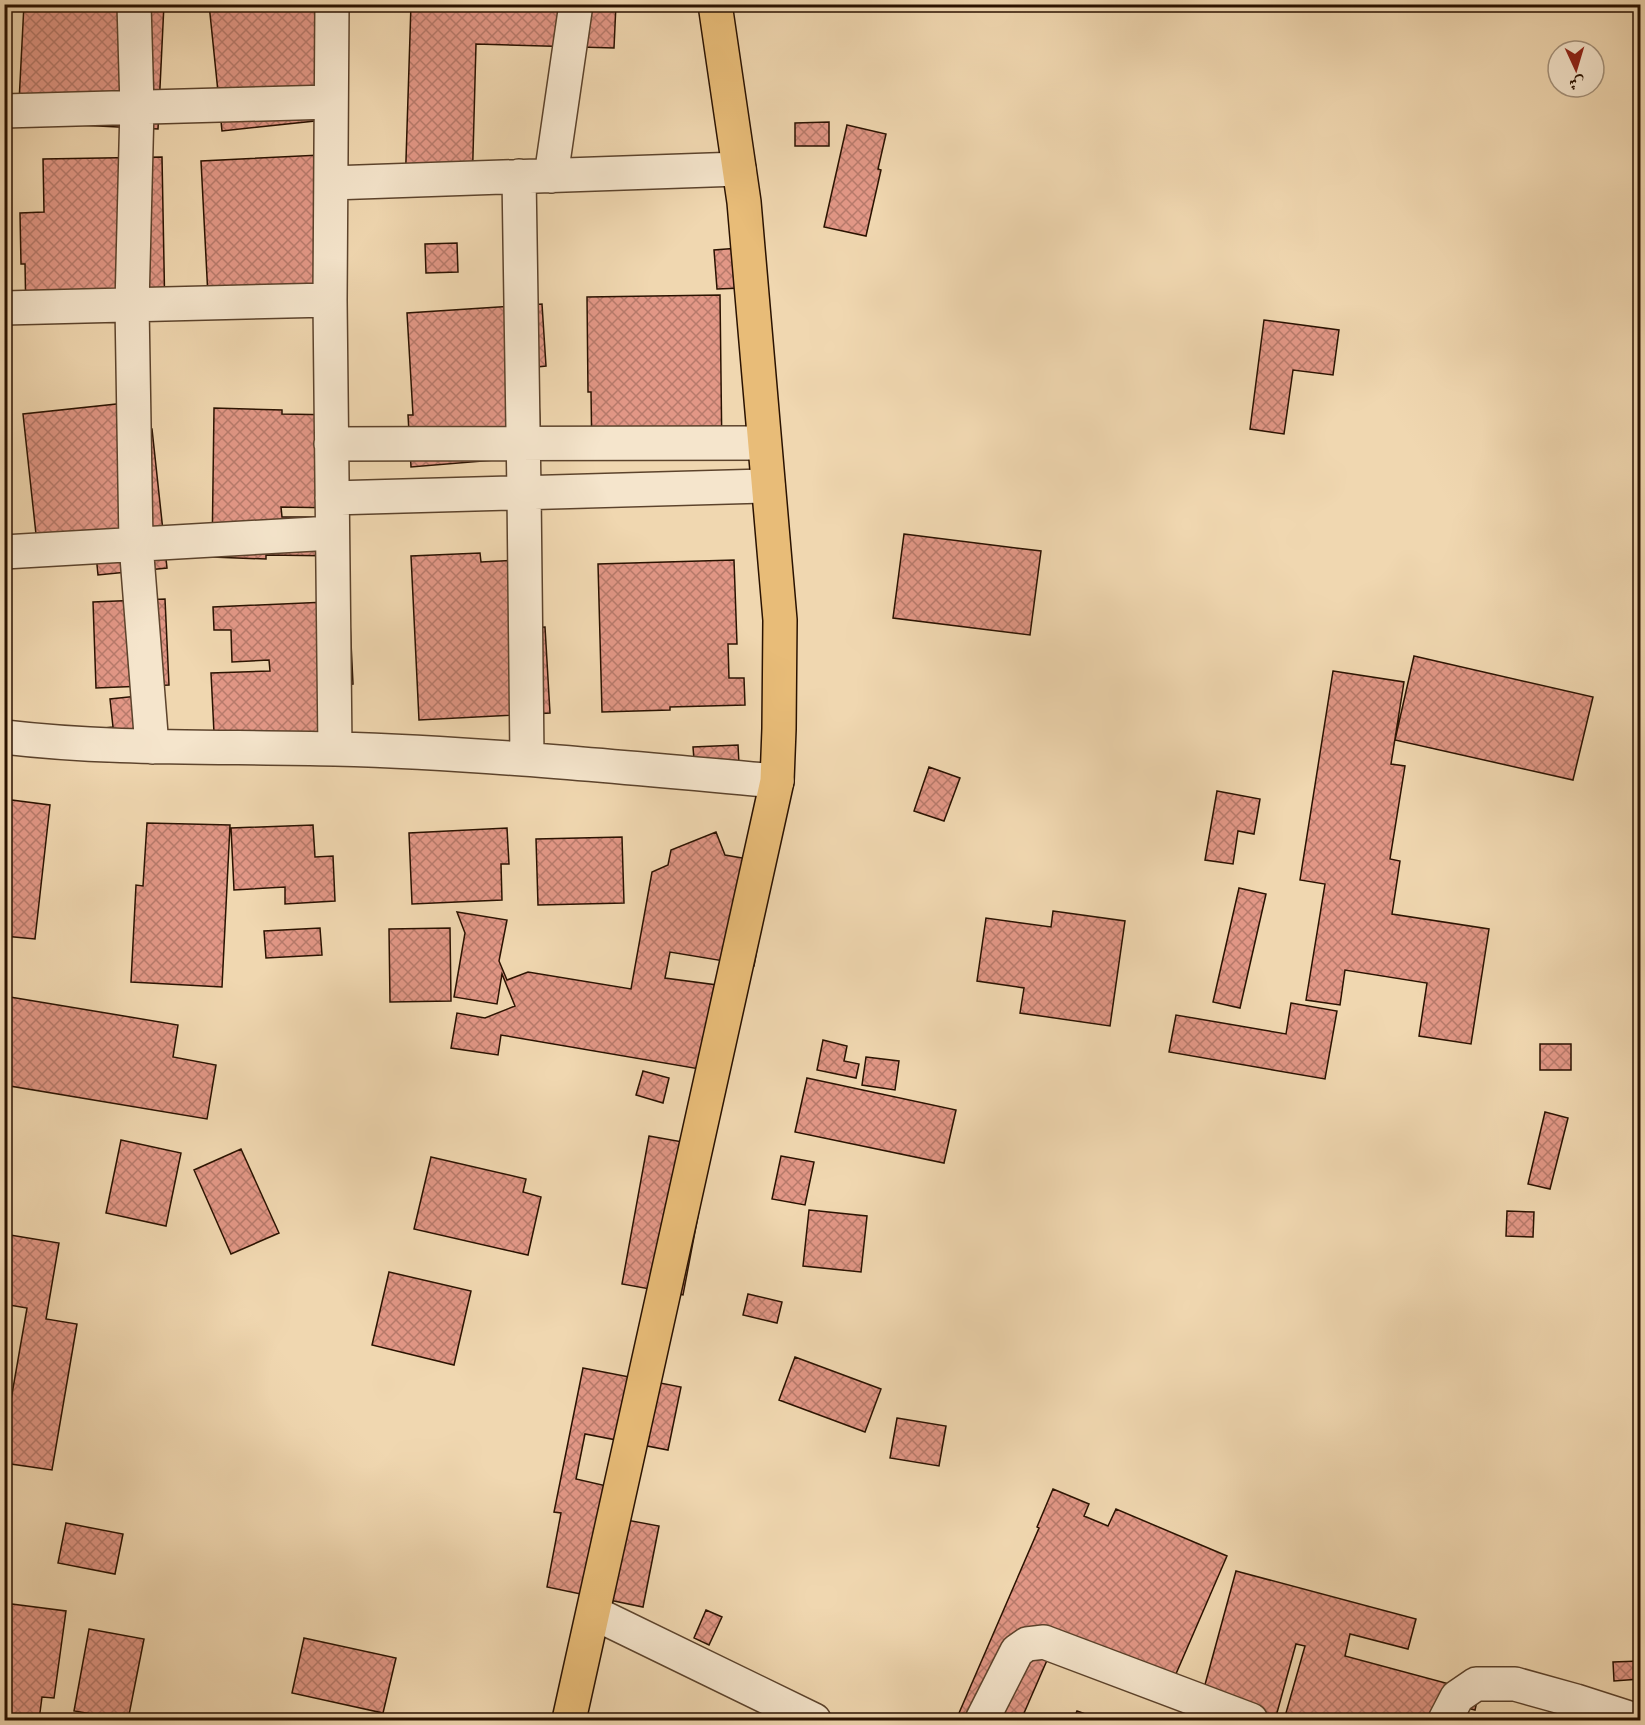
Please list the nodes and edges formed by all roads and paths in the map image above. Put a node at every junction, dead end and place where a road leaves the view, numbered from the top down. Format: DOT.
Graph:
graph roads {
  1 [pos="134,4"];
  2 [pos="332,4"];
  3 [pos="576,4"];
  4 [pos="715,4"];
  5 [pos="332,102"];
  6 [pos="137,107"];
  7 [pos="4,111"];
  8 [pos="739,169"];
  9 [pos="519,176"];
  10 [pos="551,176"];
  11 [pos="331,183"];
  12 [pos="330,300"];
  13 [pos="132,305"];
  14 [pos="4,308"];
  15 [pos="764,443"];
  16 [pos="331,444"];
  17 [pos="522,444"];
  18 [pos="768,486"];
  19 [pos="524,492"];
  20 [pos="332,498"];
  21 [pos="332,532"];
  22 [pos="136,544"];
  23 [pos="4,552"];
  24 [pos="6,735"];
  25 [pos="152,747"];
  26 [pos="335,749"];
  27 [pos="527,758"];
  28 [pos="777,781"];
  29 [pos="594,1613"];
  30 [pos="569,1720"];
  31 [pos="814,1720"];
  32 [pos="982,1720"];
  33 [pos="1251,1720"];
  34 [pos="1445,1720"];
  35 [pos="1635,1720"];
  1 -- 6 [label="street"];
  2 -- 5 [label="street"];
  3 -- 10 [label="street"];
  4 -- 8 [label="main road"];
  5 -- 6 [label="street"];
  5 -- 11 [label="street"];
  6 -- 7 [label="street"];
  6 -- 13 [label="street"];
  8 -- 10 [label="street"];
  8 -- 15 [label="main road"];
  9 -- 10 [label="street"];
  9 -- 11 [label="street"];
  9 -- 17 [label="street"];
  11 -- 12 [label="street"];
  12 -- 13 [label="street"];
  12 -- 16 [label="street"];
  13 -- 14 [label="street"];
  13 -- 22 [label="street"];
  15 -- 17 [label="street"];
  15 -- 18 [label="main road"];
  16 -- 17 [label="street"];
  16 -- 20 [label="street"];
  17 -- 19 [label="street"];
  18 -- 19 [label="street"];
  18 -- 28 [label="main road"];
  19 -- 20 [label="street"];
  19 -- 27 [label="street"];
  20 -- 21 [label="street"];
  21 -- 22 [label="street"];
  21 -- 26 [label="street"];
  22 -- 23 [label="street"];
  22 -- 25 [label="street"];
  24 -- 25 [label="street"];
  25 -- 26 [label="street"];
  26 -- 27 [label="street"];
  27 -- 28 [label="street"];
  28 -- 29 [label="main road"];
  29 -- 30 [label="main road"];
  29 -- 31 [label="street"];
  32 -- 33 [label="street"];
  34 -- 35 [label="street"];
}
